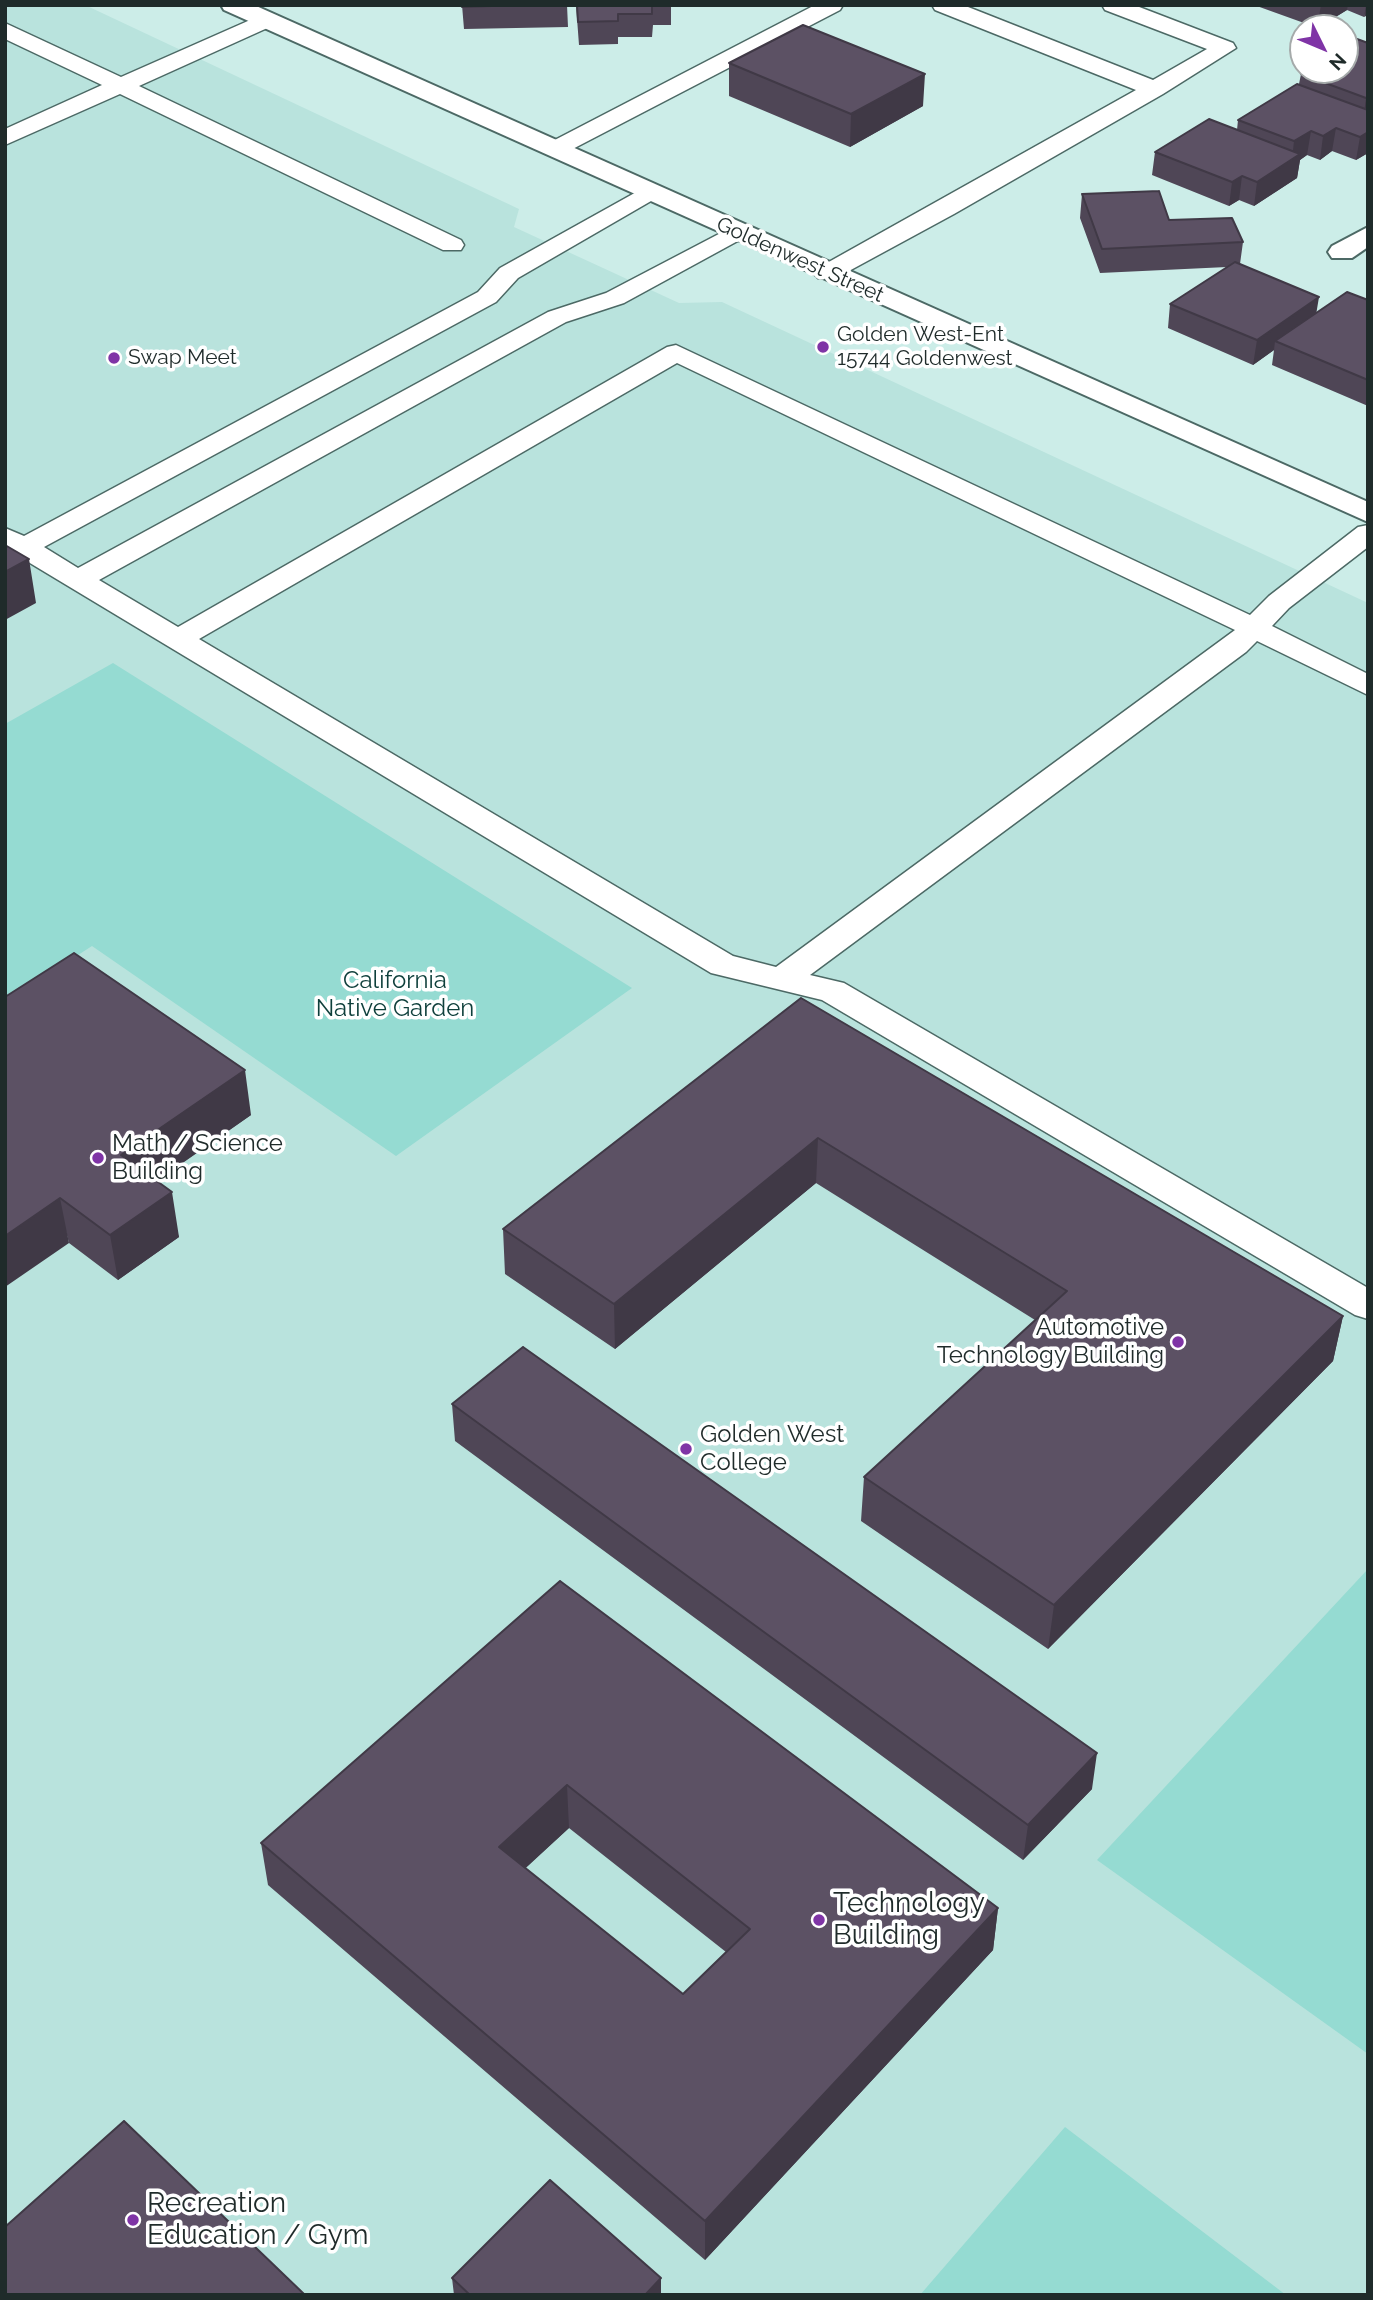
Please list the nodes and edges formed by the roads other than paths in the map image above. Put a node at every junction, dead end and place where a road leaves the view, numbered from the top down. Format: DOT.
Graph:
graph roads {
  1 [pos="233,5"];
  2 [pos="832,5"];
  3 [pos="943,5"];
  4 [pos="1113,5"];
  5 [pos="266,20"];
  6 [pos="5,30"];
  7 [pos="122,85"];
  8 [pos="1155,89"];
  9 [pos="5,138"];
  10 [pos="555,149"];
  11 [pos="649,192"];
  12 [pos="736,232"];
  13 [pos="1368,235"];
  14 [pos="452,245"];
  15 [pos="1368,262"];
  16 [pos="827,272"];
  17 [pos="1368,513"];
  18 [pos="1368,534"];
  19 [pos="15,542"];
  20 [pos="77,580"];
  21 [pos="1252,627"];
  22 [pos="178,639"];
  23 [pos="1368,685"];
  24 [pos="783,978"];
  25 [pos="1368,1305"];
  1 -- 5 [label="main road, Goldenwest Street"];
  2 -- 10 [label="lane"];
  3 -- 8 [label="lane"];
  4 -- 8 [label="lane"];
  5 -- 7 [label="lane"];
  5 -- 10 [label="main road, Goldenwest Street"];
  6 -- 7 [label="lane"];
  7 -- 9 [label="lane"];
  7 -- 14 [label="lane"];
  8 -- 16 [label="lane"];
  10 -- 11 [label="main road, Goldenwest Street"];
  11 -- 12 [label="main road, Goldenwest Street"];
  11 -- 19 [label="lane"];
  12 -- 16 [label="main road, Goldenwest Street"];
  12 -- 20 [label="lane"];
  13 -- 15 [label="main road"];
  16 -- 17 [label="main road, Goldenwest Street"];
  18 -- 21 [label="lane"];
  19 -- 20 [label="lane"];
  20 -- 22 [label="lane"];
  21 -- 22 [label="lane"];
  21 -- 23 [label="lane"];
  21 -- 24 [label="lane"];
  22 -- 24 [label="lane"];
  24 -- 25 [label="lane"];
}
